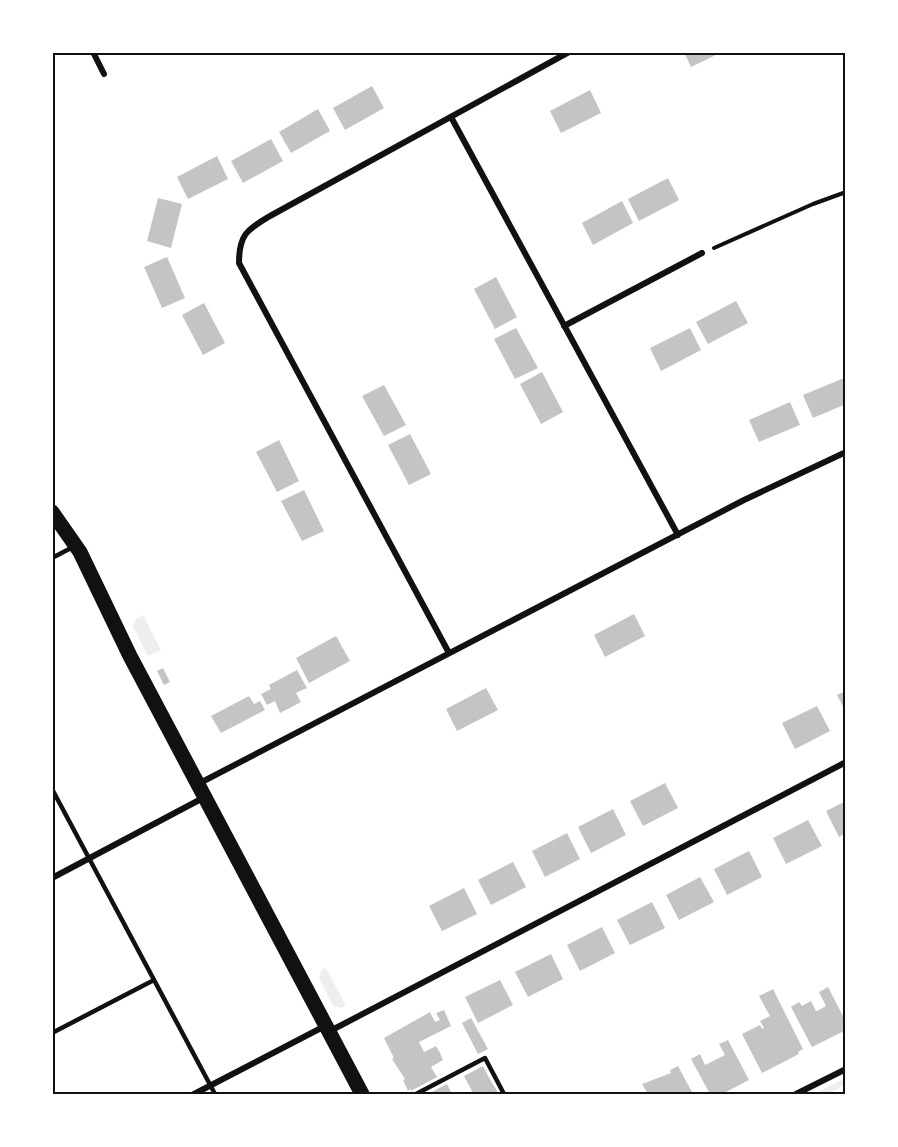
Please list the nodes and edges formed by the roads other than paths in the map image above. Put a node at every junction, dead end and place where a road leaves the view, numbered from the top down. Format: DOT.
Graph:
graph roads {
  1 [pos="93,52"];
  2 [pos="569,52"];
  3 [pos="104,74"];
  4 [pos="451,117"];
  5 [pos="702,253"];
  6 [pos="564,326"];
  7 [pos="846,452"];
  8 [pos="52,512"];
  9 [pos="678,535"];
  10 [pos="75,546"];
  11 [pos="52,558"];
  12 [pos="449,653"];
  13 [pos="846,762"];
  14 [pos="52,789"];
  15 [pos="201,790"];
  16 [pos="90,859"];
  17 [pos="52,878"];
  18 [pos="154,980"];
  19 [pos="327,1029"];
  20 [pos="52,1033"];
  21 [pos="846,1068"];
  22 [pos="211,1086"];
  23 [pos="194,1095"];
  24 [pos="215,1095"];
  25 [pos="362,1095"];
  26 [pos="416,1095"];
  27 [pos="504,1095"];
  28 [pos="796,1095"];
  1 -- 3 [label="street"];
  2 -- 4 [label="street"];
  4 -- 6 [label="street"];
  4 -- 12 [label="street"];
  5 -- 6 [label="street"];
  6 -- 9 [label="street"];
  7 -- 9 [label="street"];
  8 -- 10 [label="main road"];
  9 -- 12 [label="street"];
  10 -- 11 [label="lane"];
  10 -- 15 [label="main road"];
  12 -- 15 [label="street"];
  13 -- 19 [label="street"];
  14 -- 16 [label="lane"];
  15 -- 16 [label="street"];
  15 -- 19 [label="main road"];
  16 -- 17 [label="street"];
  16 -- 18 [label="lane"];
  18 -- 20 [label="lane"];
  18 -- 22 [label="lane"];
  19 -- 22 [label="street"];
  19 -- 25 [label="main road"];
  21 -- 28 [label="street"];
  22 -- 23 [label="street"];
  22 -- 24 [label="lane"];
  26 -- 27 [label="lane"];
}
